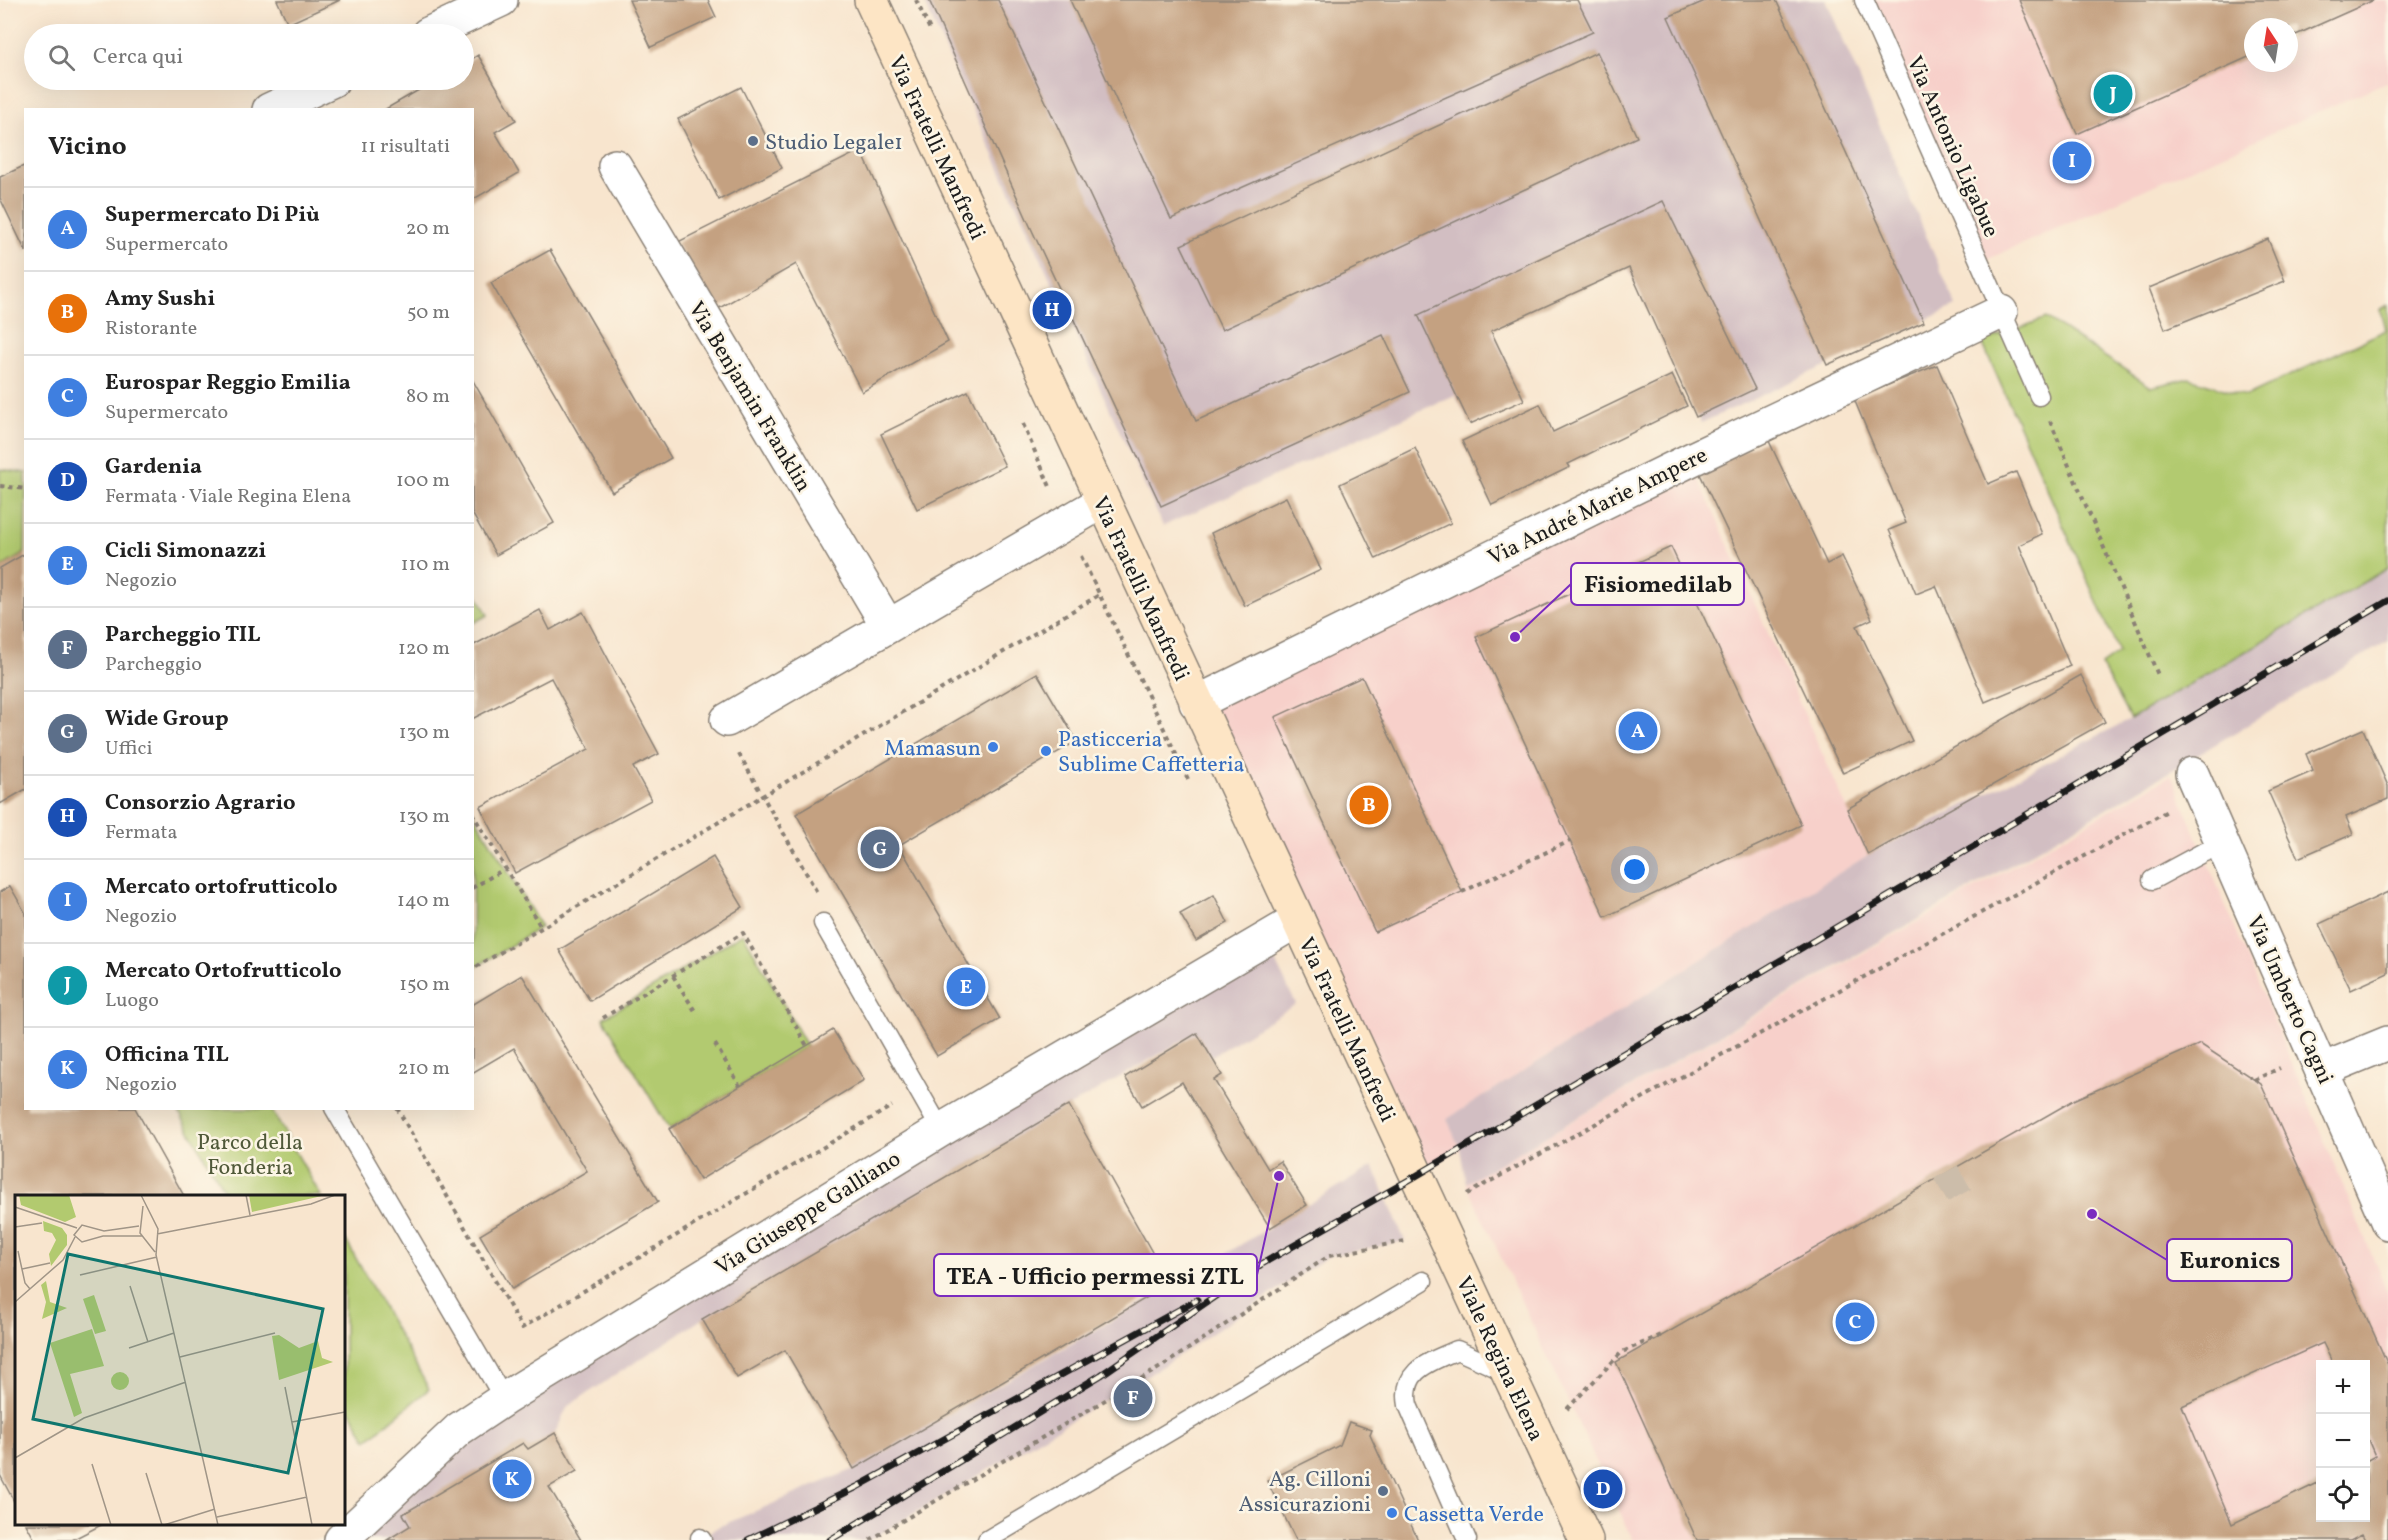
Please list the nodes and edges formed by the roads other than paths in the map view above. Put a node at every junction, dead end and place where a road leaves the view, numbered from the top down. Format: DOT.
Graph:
graph roads {
  1 [pos="501,0"];
  2 [pos="871,0"];
  3 [pos="1864,0"];
  4 [pos="449,24"];
  5 [pos="312,90"];
  6 [pos="273,108"];
  7 [pos="615,166"];
  8 [pos="2001,312"];
  9 [pos="2039,396"];
  10 [pos="1102,502"];
  11 [pos="888,626"];
  12 [pos="1196,703"];
  13 [pos="727,720"];
  14 [pos="2197,784"];
  15 [pos="2223,845"];
  16 [pos="2152,880"];
  17 [pos="1298,920"];
  18 [pos="823,923"];
  19 [pos="2388,1043"];
  20 [pos="2322,1070"];
  21 [pos="335,1110"];
  22 [pos="941,1130"];
  23 [pos="1416,1176"];
  24 [pos="2388,1223"];
  25 [pos="1423,1281"];
  26 [pos="1509,1374"];
  27 [pos="504,1399"];
  28 [pos="341,1540"];
  29 [pos="987,1540"];
  30 [pos="1467,1540"];
  31 [pos="1586,1540"];
  1 -- 4 [label="street"];
  2 -- 10 [label="main road, Via Fratelli Manfredi"];
  3 -- 8 [label="lane, Via Antonio Ligabue"];
  5 -- 6 [label="street"];
  7 -- 11 [label="street, Via Benjamin Franklin"];
  8 -- 9 [label="lane, Via Antonio Ligabue"];
  8 -- 12 [label="street, Via André Marie Ampere"];
  10 -- 11 [label="street"];
  10 -- 12 [label="main road, Via Fratelli Manfredi"];
  11 -- 13 [label="street"];
  12 -- 17 [label="main road, Via Fratelli Manfredi"];
  14 -- 15 [label="street, Via Umberto Cagni"];
  15 -- 16 [label="lane"];
  15 -- 20 [label="street, Via Umberto Cagni"];
  17 -- 22 [label="street, Via Giuseppe Galliano"];
  17 -- 23 [label="main road, Via Fratelli Manfredi"];
  18 -- 22 [label="lane"];
  19 -- 20 [label="street"];
  20 -- 24 [label="street, Via Umberto Cagni"];
  21 -- 27 [label="lane"];
  22 -- 27 [label="street, Via Giuseppe Galliano"];
  23 -- 26 [label="main road, Viale Regina Elena"];
  25 -- 29 [label="lane"];
  26 -- 30 [label="lane"];
  26 -- 31 [label="main road, Viale Regina Elena"];
  27 -- 28 [label="street, Via Giuseppe Galliano"];
}
